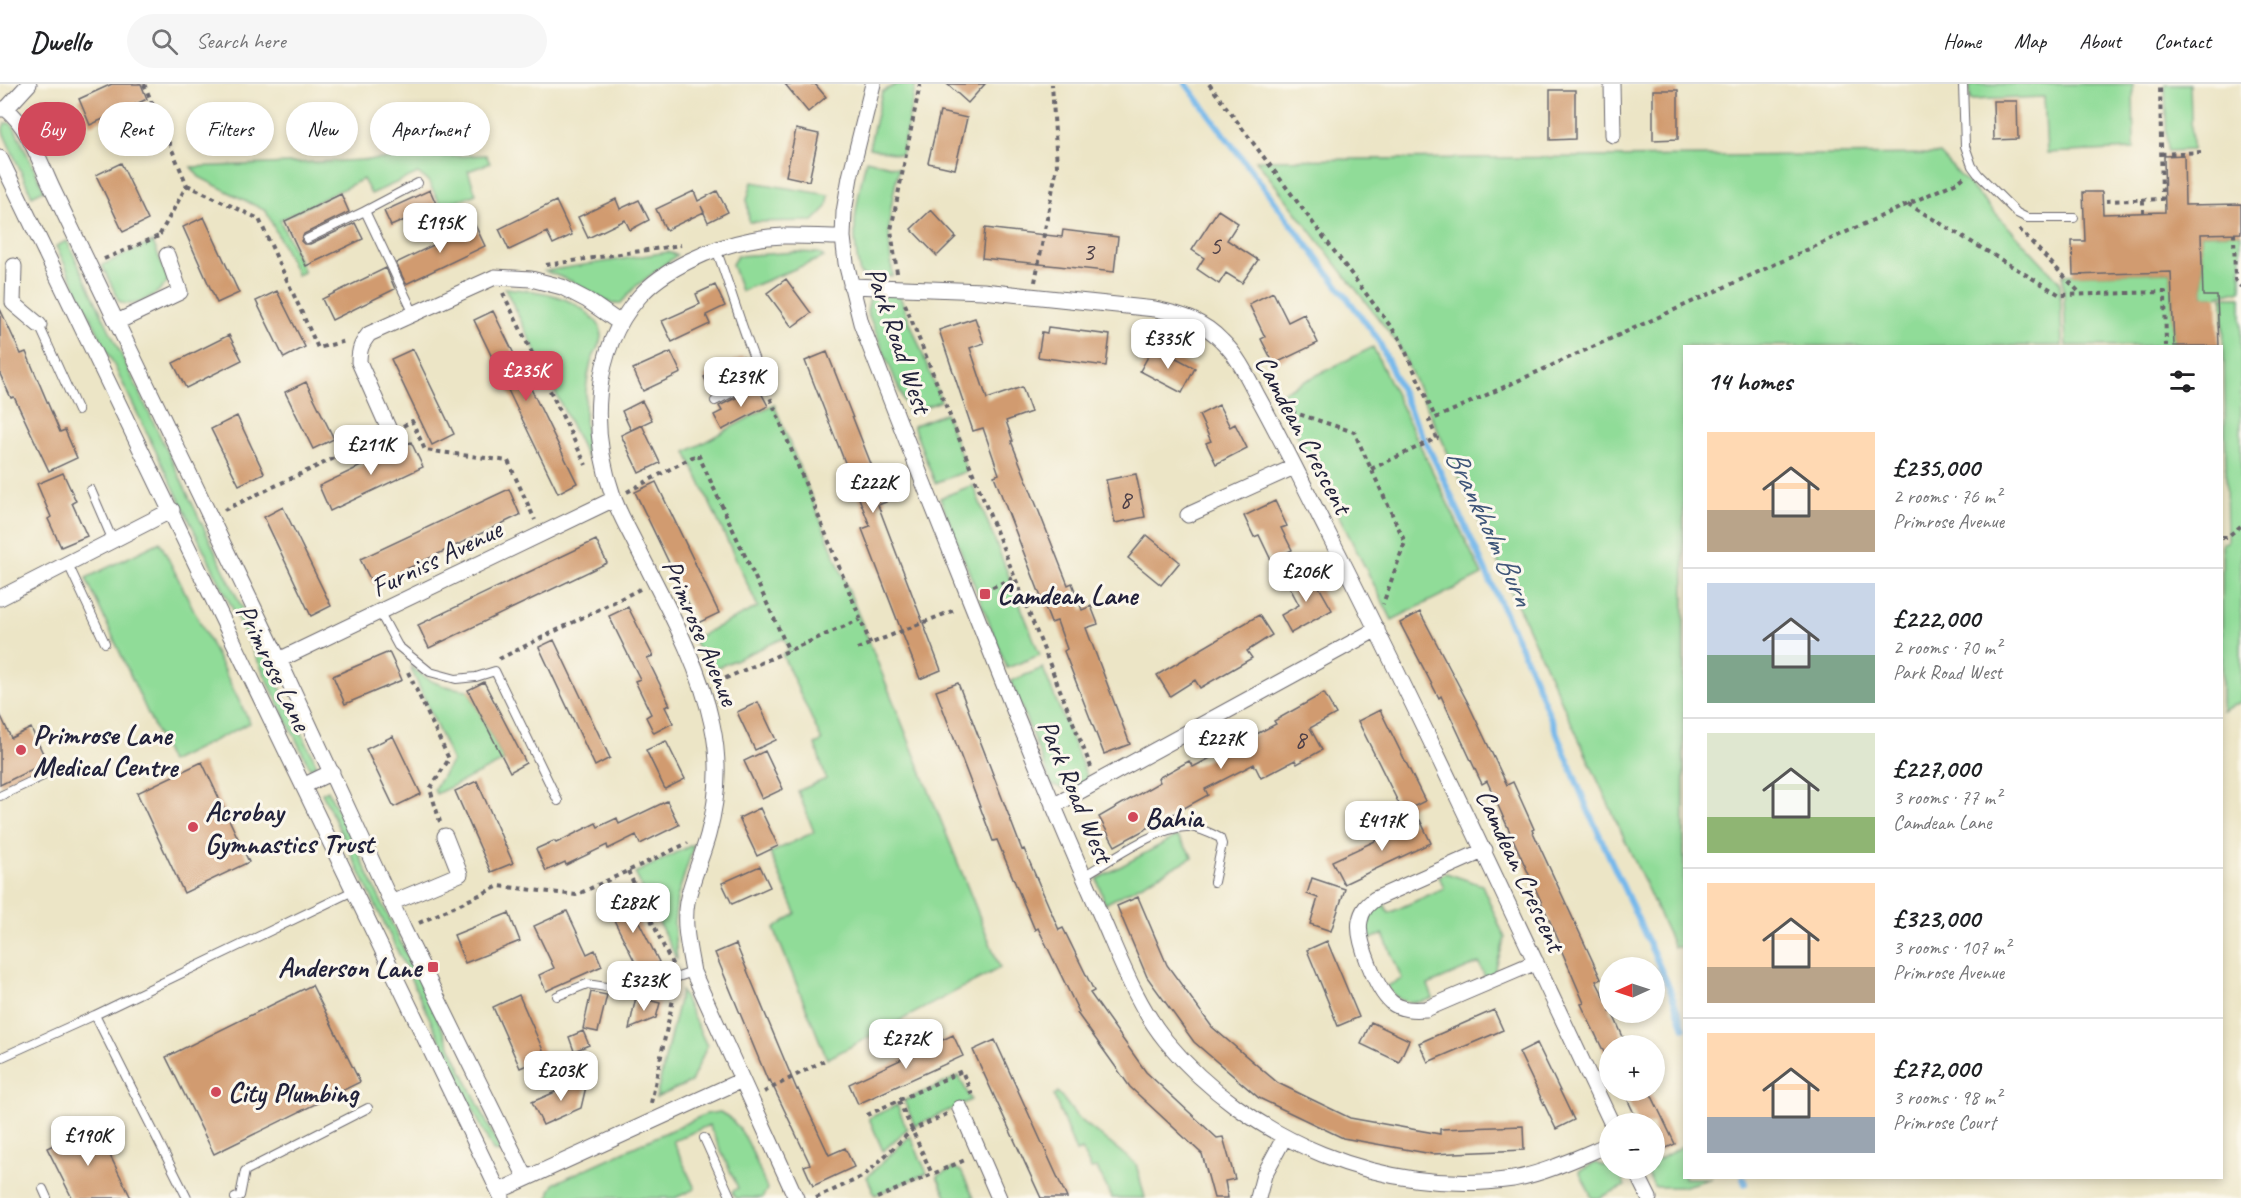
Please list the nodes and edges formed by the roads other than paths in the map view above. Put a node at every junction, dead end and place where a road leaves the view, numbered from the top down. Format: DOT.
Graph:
graph roads {
  1 [pos="28,84"];
  2 [pos="873,84"];
  3 [pos="1612,84"];
  4 [pos="1963,84"];
  5 [pos="3,109"];
  6 [pos="1613,135"];
  7 [pos="0,160"];
  8 [pos="418,183"];
  9 [pos="365,211"];
  10 [pos="2074,218"];
  11 [pos="843,237"];
  12 [pos="307,239"];
  13 [pos="716,249"];
  14 [pos="167,255"];
  15 [pos="14,266"];
  16 [pos="851,286"];
  17 [pos="7,306"];
  18 [pos="414,314"];
  19 [pos="117,322"];
  20 [pos="620,323"];
  21 [pos="39,325"];
  22 [pos="715,401"];
  23 [pos="78,411"];
  24 [pos="390,432"];
  25 [pos="1294,467"];
  26 [pos="91,490"];
  27 [pos="614,499"];
  28 [pos="172,510"];
  29 [pos="1188,514"];
  30 [pos="113,541"];
  31 [pos="68,564"];
  32 [pos="0,598"];
  33 [pos="381,613"];
  34 [pos="1374,624"];
  35 [pos="105,643"];
  36 [pos="279,660"];
  37 [pos="332,772"];
  38 [pos="44,777"];
  39 [pos="303,786"];
  40 [pos="0,796"];
  41 [pos="558,801"];
  42 [pos="1053,806"];
  43 [pos="445,836"];
  44 [pos="1485,850"];
  45 [pos="1083,876"];
  46 [pos="1214,882"];
  47 [pos="353,891"];
  48 [pos="392,903"];
  49 [pos="1536,962"];
  50 [pos="693,972"];
  51 [pos="557,996"];
  52 [pos="95,1015"];
  53 [pos="0,1058"];
  54 [pos="742,1080"];
  55 [pos="368,1108"];
  56 [pos="960,1108"];
  57 [pos="1607,1113"];
  58 [pos="704,1138"];
  59 [pos="1284,1138"];
  60 [pos="1599,1149"];
  61 [pos="526,1179"];
  62 [pos="1640,1179"];
  63 [pos="43,1189"];
  64 [pos="501,1195"];
  65 [pos="792,1197"];
  66 [pos="47,1198"];
  67 [pos="187,1198"];
  68 [pos="235,1198"];
  69 [pos="731,1198"];
  70 [pos="999,1198"];
  71 [pos="1258,1198"];
  72 [pos="1649,1198"];
  1 -- 5 [label="street"];
  2 -- 11 [label="street, Park Road West"];
  3 -- 6 [label="street"];
  4 -- 10 [label="lane"];
  5 -- 19 [label="street, Primrose Lane"];
  7 -- 28 [label="street, Primrose Lane"];
  8 -- 9 [label="lane"];
  9 -- 12 [label="lane"];
  9 -- 18 [label="lane"];
  11 -- 13 [label="street, Primrose Avenue"];
  11 -- 16 [label="street, Park Road West"];
  13 -- 20 [label="street, Primrose Avenue"];
  13 -- 22 [label="lane"];
  14 -- 19 [label="street"];
  15 -- 17 [label="street"];
  16 -- 25 [label="street, Camdean Crescent"];
  16 -- 42 [label="street, Park Road West"];
  17 -- 21 [label="street"];
  18 -- 20 [label="street"];
  18 -- 24 [label="street"];
  19 -- 36 [label="street, Primrose Lane"];
  20 -- 27 [label="street, Primrose Avenue"];
  21 -- 23 [label="lane"];
  25 -- 29 [label="street"];
  25 -- 34 [label="street, Camdean Crescent"];
  26 -- 30 [label="lane"];
  27 -- 33 [label="street, Furniss Avenue"];
  27 -- 50 [label="street, Primrose Avenue"];
  28 -- 30 [label="street"];
  28 -- 39 [label="street, Primrose Lane"];
  30 -- 31 [label="street"];
  31 -- 32 [label="street"];
  31 -- 35 [label="lane"];
  33 -- 36 [label="street, Furniss Avenue"];
  33 -- 41 [label="lane"];
  34 -- 42 [label="street"];
  34 -- 44 [label="street, Camdean Crescent"];
  36 -- 37 [label="street, Primrose Lane"];
  37 -- 39 [label="street"];
  37 -- 48 [label="street, Primrose Lane"];
  38 -- 40 [label="lane"];
  39 -- 47 [label="street, Primrose Lane"];
  42 -- 45 [label="street, Park Road West"];
  43 -- 48 [label="street"];
  44 -- 49 [label="street, Camdean Crescent"];
  44 -- 49 [label="street"];
  45 -- 46 [label="lane"];
  45 -- 59 [label="street, Park Road West"];
  47 -- 52 [label="lane"];
  47 -- 64 [label="street, Primrose Lane"];
  48 -- 61 [label="street, Primrose Lane"];
  49 -- 57 [label="street, Camdean Crescent"];
  50 -- 51 [label="lane"];
  50 -- 54 [label="street, Primrose Avenue"];
  52 -- 53 [label="lane"];
  52 -- 67 [label="lane"];
  54 -- 61 [label="street"];
  54 -- 65 [label="street, Primrose Avenue"];
  55 -- 68 [label="lane"];
  56 -- 70 [label="street"];
  58 -- 69 [label="lane"];
  59 -- 60 [label="street, Park Road West"];
  59 -- 71 [label="street"];
  61 -- 64 [label="street"];
  62 -- 72 [label="street"];
  63 -- 66 [label="lane"];
}
